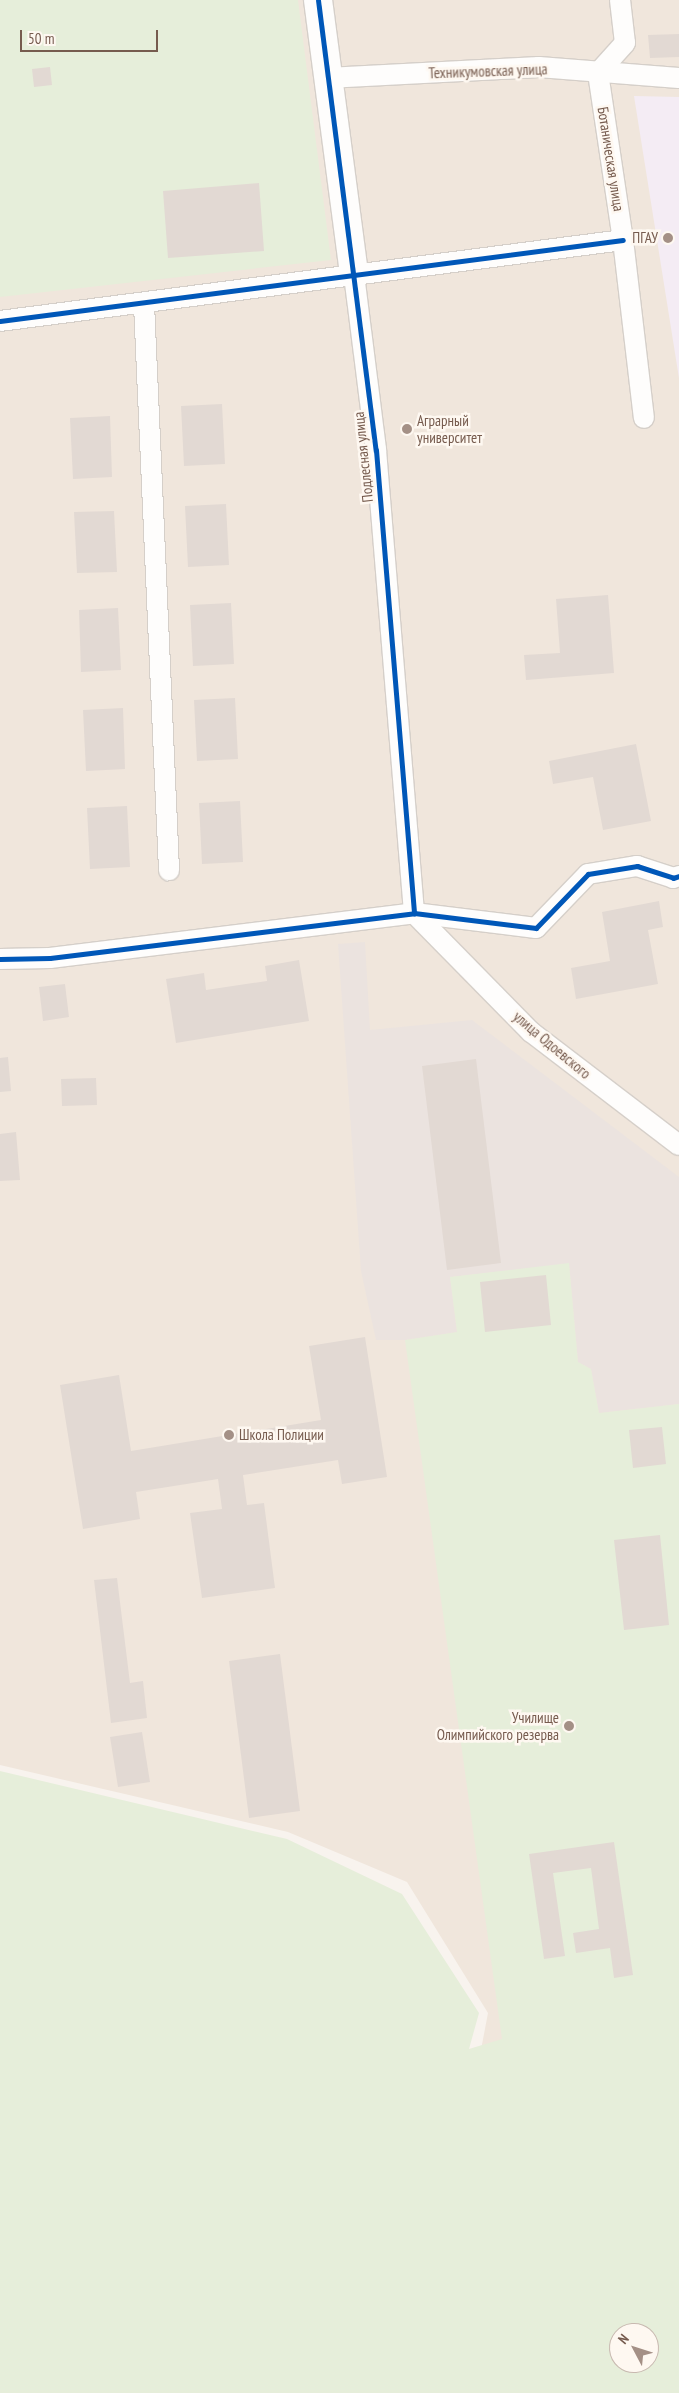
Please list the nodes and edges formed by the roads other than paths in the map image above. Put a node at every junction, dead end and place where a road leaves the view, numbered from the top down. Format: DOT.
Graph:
graph roads {
  1 [pos="318,0"];
  2 [pos="620,0"];
  3 [pos="598,73"];
  4 [pos="327,78"];
  5 [pos="679,78"];
  6 [pos="623,240"];
  7 [pos="354,275"];
  8 [pos="144,304"];
  9 [pos="0,321"];
  10 [pos="644,418"];
  11 [pos="170,870"];
  12 [pos="679,876"];
  13 [pos="414,913"];
  14 [pos="0,959"];
  15 [pos="679,1145"];
  1 -- 4 [label="street, Подлесная улица"];
  2 -- 3 [label="street"];
  3 -- 4 [label="street, Техникумовская улица"];
  3 -- 5 [label="street, Техникумовская улица"];
  3 -- 6 [label="street, Ботаническая улица"];
  4 -- 7 [label="street, Подлесная улица"];
  6 -- 7 [label="street"];
  6 -- 10 [label="street, Ботаническая улица"];
  7 -- 8 [label="street"];
  7 -- 13 [label="street, Подлесная улица"];
  8 -- 9 [label="street"];
  8 -- 11 [label="street"];
  12 -- 13 [label="street"];
  13 -- 14 [label="street"];
  13 -- 15 [label="street, улица Одоевского"];
}
